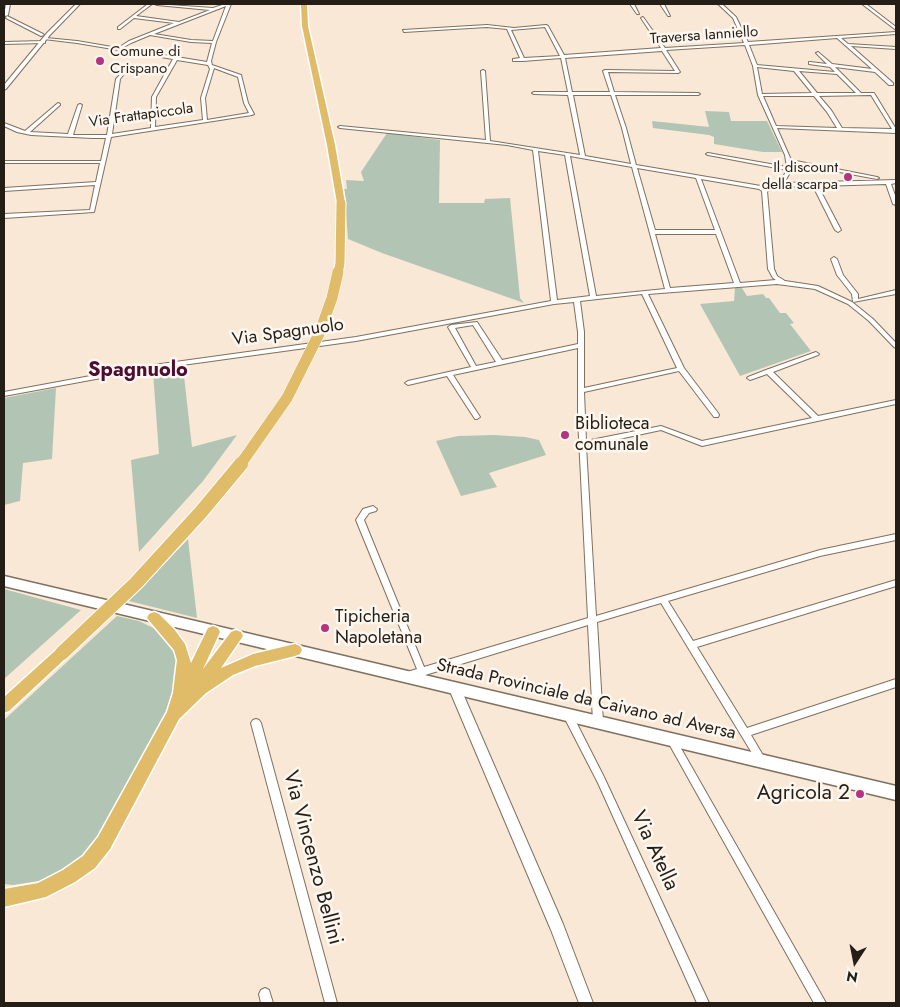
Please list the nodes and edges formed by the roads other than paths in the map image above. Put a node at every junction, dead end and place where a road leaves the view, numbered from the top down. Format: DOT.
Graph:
graph roads {
  1 [pos="8,4"];
  2 [pos="78,4"];
  3 [pos="150,4"];
  4 [pos="157,4"];
  5 [pos="191,4"];
  6 [pos="229,4"];
  7 [pos="304,4"];
  8 [pos="632,4"];
  9 [pos="662,4"];
  10 [pos="720,4"];
  11 [pos="864,4"];
  12 [pos="187,7"];
  13 [pos="214,10"];
  14 [pos="638,13"];
  15 [pos="669,15"];
  16 [pos="5,16"];
  17 [pos="133,17"];
  18 [pos="643,18"];
  19 [pos="182,23"];
  20 [pos="119,28"];
  21 [pos="508,28"];
  22 [pos="404,31"];
  23 [pos="896,31"];
  24 [pos="152,34"];
  25 [pos="46,37"];
  26 [pos="838,37"];
  27 [pos="214,42"];
  28 [pos="4,43"];
  29 [pos="747,44"];
  30 [pos="848,46"];
  31 [pos="896,48"];
  32 [pos="118,49"];
  33 [pos="665,50"];
  34 [pos="818,53"];
  35 [pos="563,57"];
  36 [pos="176,58"];
  37 [pos="514,60"];
  38 [pos="522,60"];
  39 [pos="810,63"];
  40 [pos="211,65"];
  41 [pos="830,65"];
  42 [pos="755,66"];
  43 [pos="126,69"];
  44 [pos="796,70"];
  45 [pos="482,71"];
  46 [pos="876,71"];
  47 [pos="837,73"];
  48 [pos="891,84"];
  49 [pos="4,88"];
  50 [pos="534,93"];
  51 [pos="570,93"];
  52 [pos="612,93"];
  53 [pos="698,94"];
  54 [pos="814,94"];
  55 [pos="860,94"];
  56 [pos="760,95"];
  57 [pos="58,104"];
  58 [pos="80,105"];
  59 [pos="204,120"];
  60 [pos="4,124"];
  61 [pos="340,127"];
  62 [pos="775,127"];
  63 [pos="153,129"];
  64 [pos="840,129"];
  65 [pos="896,131"];
  66 [pos="26,133"];
  67 [pos="70,136"];
  68 [pos="109,136"];
  69 [pos="488,142"];
  70 [pos="535,148"];
  71 [pos="567,154"];
  72 [pos="708,154"];
  73 [pos="583,156"];
  74 [pos="788,161"];
  75 [pos="4,162"];
  76 [pos="104,162"];
  77 [pos="633,165"];
  78 [pos="790,169"];
  79 [pos="698,177"];
  80 [pos="863,177"];
  81 [pos="888,182"];
  82 [pos="896,182"];
  83 [pos="99,183"];
  84 [pos="867,183"];
  85 [pos="815,184"];
  86 [pos="781,185"];
  87 [pos="4,189"];
  88 [pos="764,190"];
  89 [pos="896,204"];
  90 [pos="4,216"];
  91 [pos="838,230"];
  92 [pos="652,232"];
  93 [pos="718,232"];
  94 [pos="834,259"];
  95 [pos="783,282"];
  96 [pos="738,285"];
  97 [pos="668,290"];
  98 [pos="644,292"];
  99 [pos="896,292"];
  100 [pos="593,297"];
  101 [pos="577,299"];
  102 [pos="554,302"];
  103 [pos="853,302"];
  104 [pos="580,346"];
  105 [pos="896,346"];
  106 [pos="816,354"];
  107 [pos="500,363"];
  108 [pos="474,369"];
  109 [pos="681,369"];
  110 [pos="768,371"];
  111 [pos="449,374"];
  112 [pos="750,378"];
  113 [pos="408,383"];
  114 [pos="581,391"];
  115 [pos="4,394"];
  116 [pos="896,402"];
  117 [pos="716,415"];
  118 [pos="477,417"];
  119 [pos="816,418"];
  120 [pos="583,444"];
  121 [pos="373,508"];
  122 [pos="896,537"];
  123 [pos="4,581"];
  124 [pos="896,583"];
  125 [pos="663,599"];
  126 [pos="154,618"];
  127 [pos="594,620"];
  128 [pos="213,632"];
  129 [pos="236,636"];
  130 [pos="691,645"];
  131 [pos="295,650"];
  132 [pos="422,672"];
  133 [pos="405,677"];
  134 [pos="896,683"];
  135 [pos="200,688"];
  136 [pos="456,689"];
  137 [pos="180,693"];
  138 [pos="4,706"];
  139 [pos="174,714"];
  140 [pos="568,715"];
  141 [pos="598,722"];
  142 [pos="256,723"];
  143 [pos="744,733"];
  144 [pos="671,739"];
  145 [pos="760,760"];
  146 [pos="896,793"];
  147 [pos="4,891"];
  148 [pos="30,893"];
  149 [pos="4,898"];
  150 [pos="331,1003"];
  151 [pos="586,1003"];
  152 [pos="703,1003"];
  153 [pos="820,1003"];
  1 -- 16 [label="street"];
  2 -- 25 [label="street"];
  3 -- 17 [label="street"];
  4 -- 12 [label="street"];
  5 -- 12 [label="street"];
  6 -- 13 [label="street"];
  6 -- 27 [label="street"];
  7 -- 138 [label="highway, bridge"];
  8 -- 14 [label="street"];
  9 -- 15 [label="street"];
  10 -- 29 [label="street"];
  11 -- 23 [label="street"];
  12 -- 13 [label="street"];
  13 -- 19 [label="street"];
  16 -- 25 [label="street"];
  17 -- 19 [label="street"];
  17 -- 20 [label="street"];
  18 -- 33 [label="street"];
  19 -- 24 [label="street"];
  21 -- 22 [label="street"];
  21 -- 35 [label="street"];
  21 -- 38 [label="street"];
  23 -- 26 [label="street, Traversa Ianniello"];
  24 -- 27 [label="street"];
  24 -- 32 [label="street"];
  25 -- 28 [label="street"];
  25 -- 32 [label="street"];
  25 -- 49 [label="street"];
  26 -- 29 [label="street, Traversa Ianniello"];
  26 -- 30 [label="street"];
  27 -- 40 [label="street"];
  29 -- 33 [label="street, Traversa Ianniello"];
  29 -- 42 [label="street"];
  30 -- 31 [label="street"];
  30 -- 46 [label="street"];
  32 -- 36 [label="street"];
  33 -- 35 [label="street, Traversa Ianniello"];
  33 -- 52 [label="street"];
  34 -- 41 [label="street"];
  35 -- 38 [label="street, Traversa Ianniello"];
  35 -- 51 [label="street"];
  36 -- 40 [label="street"];
  36 -- 63 [label="street"];
  37 -- 38 [label="street, Traversa Ianniello"];
  39 -- 41 [label="street"];
  40 -- 59 [label="street"];
  40 -- 59 [label="street, Via Frattapiccola"];
  41 -- 46 [label="street"];
  41 -- 47 [label="street"];
  42 -- 44 [label="street"];
  42 -- 56 [label="street"];
  43 -- 68 [label="street"];
  44 -- 47 [label="street"];
  44 -- 54 [label="street"];
  45 -- 69 [label="street"];
  46 -- 48 [label="street"];
  47 -- 55 [label="street"];
  50 -- 51 [label="street"];
  51 -- 52 [label="street"];
  51 -- 73 [label="street"];
  52 -- 53 [label="street"];
  52 -- 77 [label="street"];
  54 -- 55 [label="street"];
  54 -- 56 [label="street"];
  54 -- 64 [label="street"];
  55 -- 65 [label="street"];
  56 -- 62 [label="street"];
  57 -- 66 [label="street"];
  58 -- 67 [label="street"];
  59 -- 63 [label="street, Via Frattapiccola"];
  60 -- 66 [label="street, Via Frattapiccola"];
  61 -- 69 [label="street"];
  62 -- 64 [label="street"];
  62 -- 74 [label="street"];
  63 -- 68 [label="street, Via Frattapiccola"];
  64 -- 65 [label="street"];
  66 -- 67 [label="street, Via Frattapiccola"];
  67 -- 68 [label="street, Via Frattapiccola"];
  68 -- 76 [label="street"];
  69 -- 70 [label="street"];
  70 -- 71 [label="street"];
  70 -- 102 [label="street"];
  71 -- 73 [label="street"];
  71 -- 100 [label="street"];
  72 -- 78 [label="street"];
  73 -- 77 [label="street"];
  74 -- 78 [label="street"];
  74 -- 80 [label="street"];
  75 -- 76 [label="street"];
  76 -- 83 [label="street"];
  77 -- 79 [label="street"];
  77 -- 92 [label="street"];
  78 -- 86 [label="street"];
  79 -- 88 [label="street"];
  79 -- 93 [label="street"];
  80 -- 81 [label="street"];
  80 -- 84 [label="street"];
  81 -- 82 [label="street"];
  81 -- 84 [label="street"];
  81 -- 89 [label="street"];
  83 -- 87 [label="street"];
  83 -- 90 [label="street"];
  84 -- 85 [label="street"];
  85 -- 86 [label="street"];
  85 -- 91 [label="street"];
  86 -- 88 [label="street"];
  88 -- 95 [label="street"];
  92 -- 93 [label="street"];
  92 -- 97 [label="street"];
  93 -- 96 [label="street"];
  94 -- 103 [label="street"];
  95 -- 96 [label="street, Via Spagnuolo"];
  95 -- 103 [label="street, Via Spagnuolo"];
  96 -- 97 [label="street, Via Spagnuolo"];
  97 -- 98 [label="street, Via Spagnuolo"];
  98 -- 100 [label="street, Via Spagnuolo"];
  98 -- 109 [label="street"];
  99 -- 103 [label="street"];
  100 -- 101 [label="street, Via Spagnuolo"];
  101 -- 102 [label="street, Via Spagnuolo"];
  101 -- 104 [label="street"];
  102 -- 115 [label="street, Via Spagnuolo"];
  103 -- 105 [label="street"];
  104 -- 107 [label="street"];
  104 -- 114 [label="street"];
  106 -- 110 [label="street"];
  107 -- 108 [label="street"];
  107 -- 108 [label="street"];
  108 -- 111 [label="street"];
  109 -- 114 [label="street"];
  109 -- 117 [label="street"];
  110 -- 112 [label="street"];
  110 -- 119 [label="street"];
  111 -- 113 [label="street"];
  111 -- 118 [label="street"];
  114 -- 120 [label="street"];
  116 -- 119 [label="street"];
  119 -- 120 [label="street"];
  120 -- 127 [label="street"];
  121 -- 132 [label="street"];
  122 -- 125 [label="street"];
  123 -- 126 [label="main road, Strada Provinciale da Caivano ad Aversa"];
  124 -- 130 [label="street"];
  125 -- 127 [label="street"];
  125 -- 130 [label="street"];
  126 -- 128 [label="main road, Strada Provinciale da Caivano ad Aversa"];
  126 -- 137 [label="highway"];
  127 -- 132 [label="street"];
  127 -- 141 [label="street"];
  128 -- 129 [label="main road, Strada Provinciale da Caivano ad Aversa"];
  128 -- 137 [label="highway"];
  129 -- 131 [label="main road, Strada Provinciale da Caivano ad Aversa"];
  129 -- 135 [label="highway"];
  130 -- 143 [label="street"];
  131 -- 133 [label="main road, Strada Provinciale da Caivano ad Aversa"];
  131 -- 135 [label="highway"];
  132 -- 133 [label="street"];
  133 -- 136 [label="main road, Strada Provinciale da Caivano ad Aversa"];
  134 -- 143 [label="street"];
  135 -- 139 [label="highway"];
  136 -- 140 [label="main road, Strada Provinciale da Caivano ad Aversa"];
  136 -- 151 [label="street"];
  137 -- 139 [label="highway"];
  139 -- 148 [label="highway"];
  140 -- 141 [label="main road, Strada Provinciale da Caivano ad Aversa"];
  140 -- 152 [label="street, Via Atella"];
  141 -- 144 [label="main road, Strada Provinciale da Caivano ad Aversa"];
  142 -- 150 [label="street, Via Vincenzo Bellini"];
  143 -- 145 [label="street"];
  144 -- 145 [label="main road, Strada Provinciale da Caivano ad Aversa"];
  144 -- 153 [label="street"];
  145 -- 146 [label="main road, Strada Provinciale da Caivano ad Aversa"];
  147 -- 148 [label="highway"];
  148 -- 149 [label="highway"];
}
